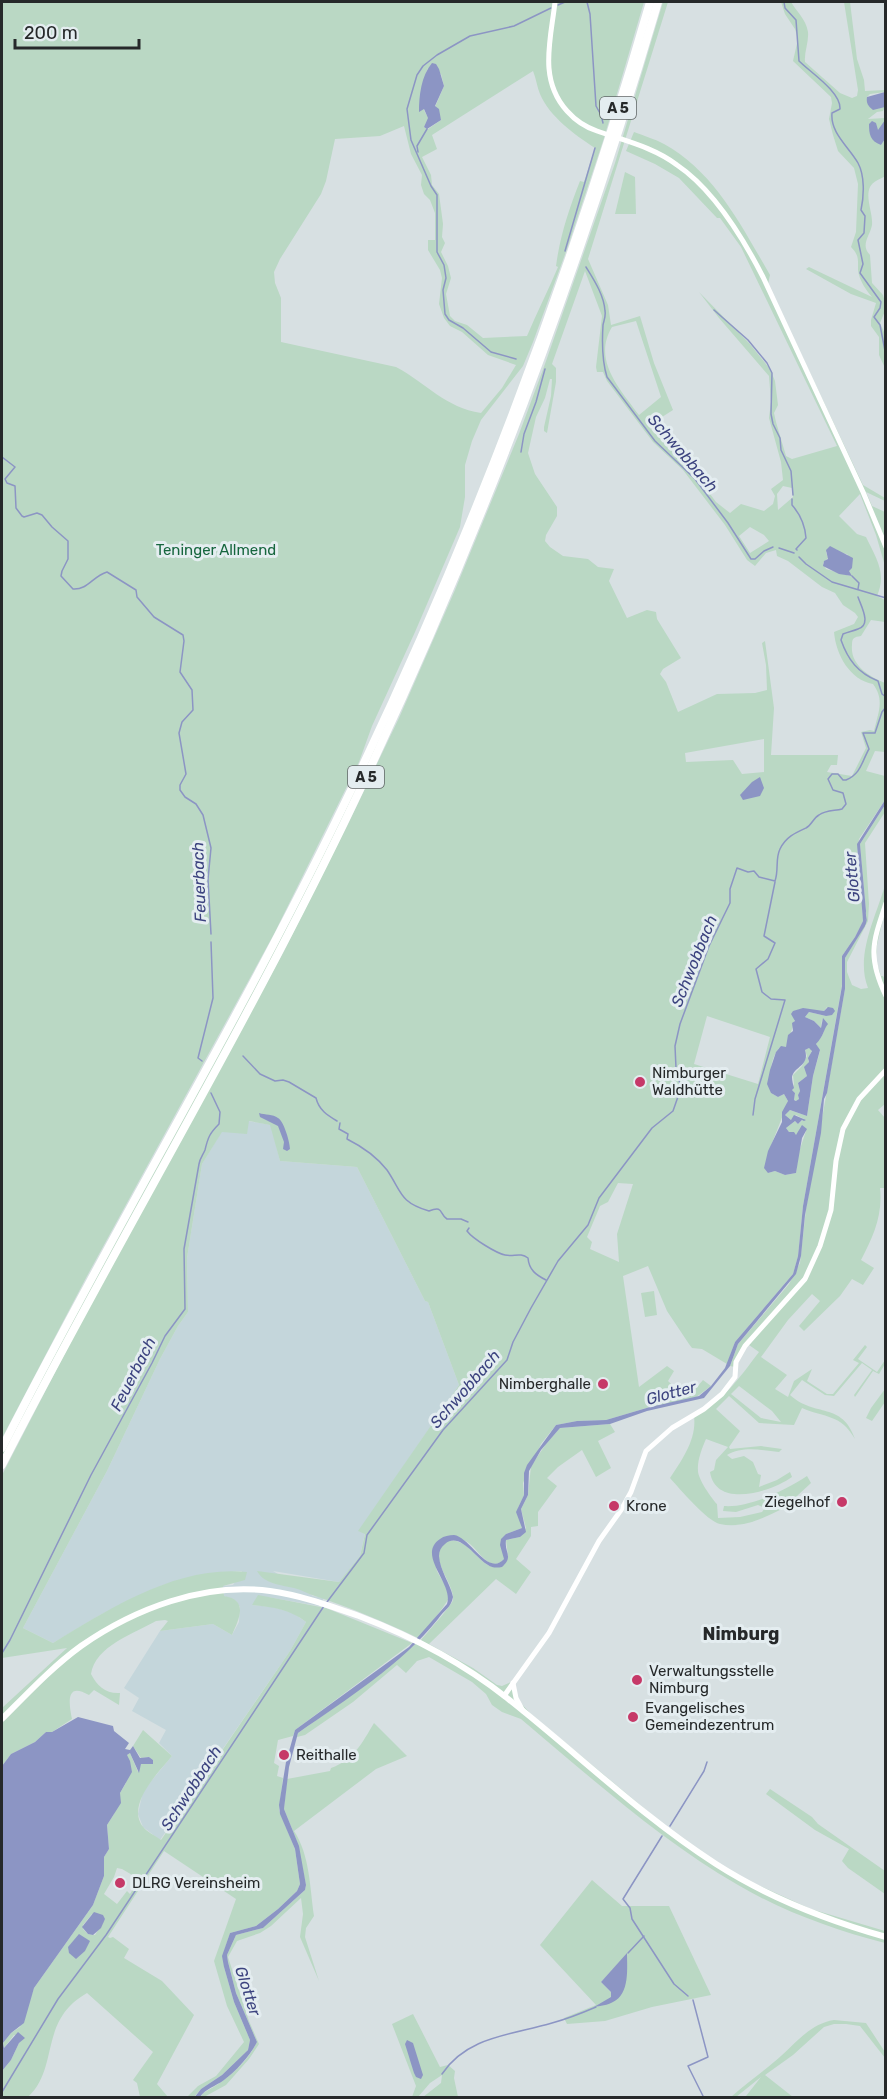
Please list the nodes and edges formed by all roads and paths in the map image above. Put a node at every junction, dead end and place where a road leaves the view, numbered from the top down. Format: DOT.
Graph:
graph roads {
  1 [pos="555,2"];
  2 [pos="650,2"];
  3 [pos="658,2"];
  4 [pos="885,547"];
  5 [pos="885,903"];
  6 [pos="885,996"];
  7 [pos="885,1070"];
  8 [pos="2,1448"];
  9 [pos="2,1465"];
  10 [pos="513,1683"];
  11 [pos="504,1696"];
  12 [pos="524,1712"];
  13 [pos="2,1719"];
  14 [pos="885,1937"];
  1 -- 4 [label="street"];
  2 -- 8 [label="highway, A 5"];
  3 -- 9 [label="highway, A 5"];
  5 -- 6 [label="street"];
  7 -- 10 [label="street"];
  10 -- 11 [label="street"];
  10 -- 12 [label="street"];
  11 -- 12 [label="main road"];
  11 -- 13 [label="main road"];
  12 -- 14 [label="main road"];
}
